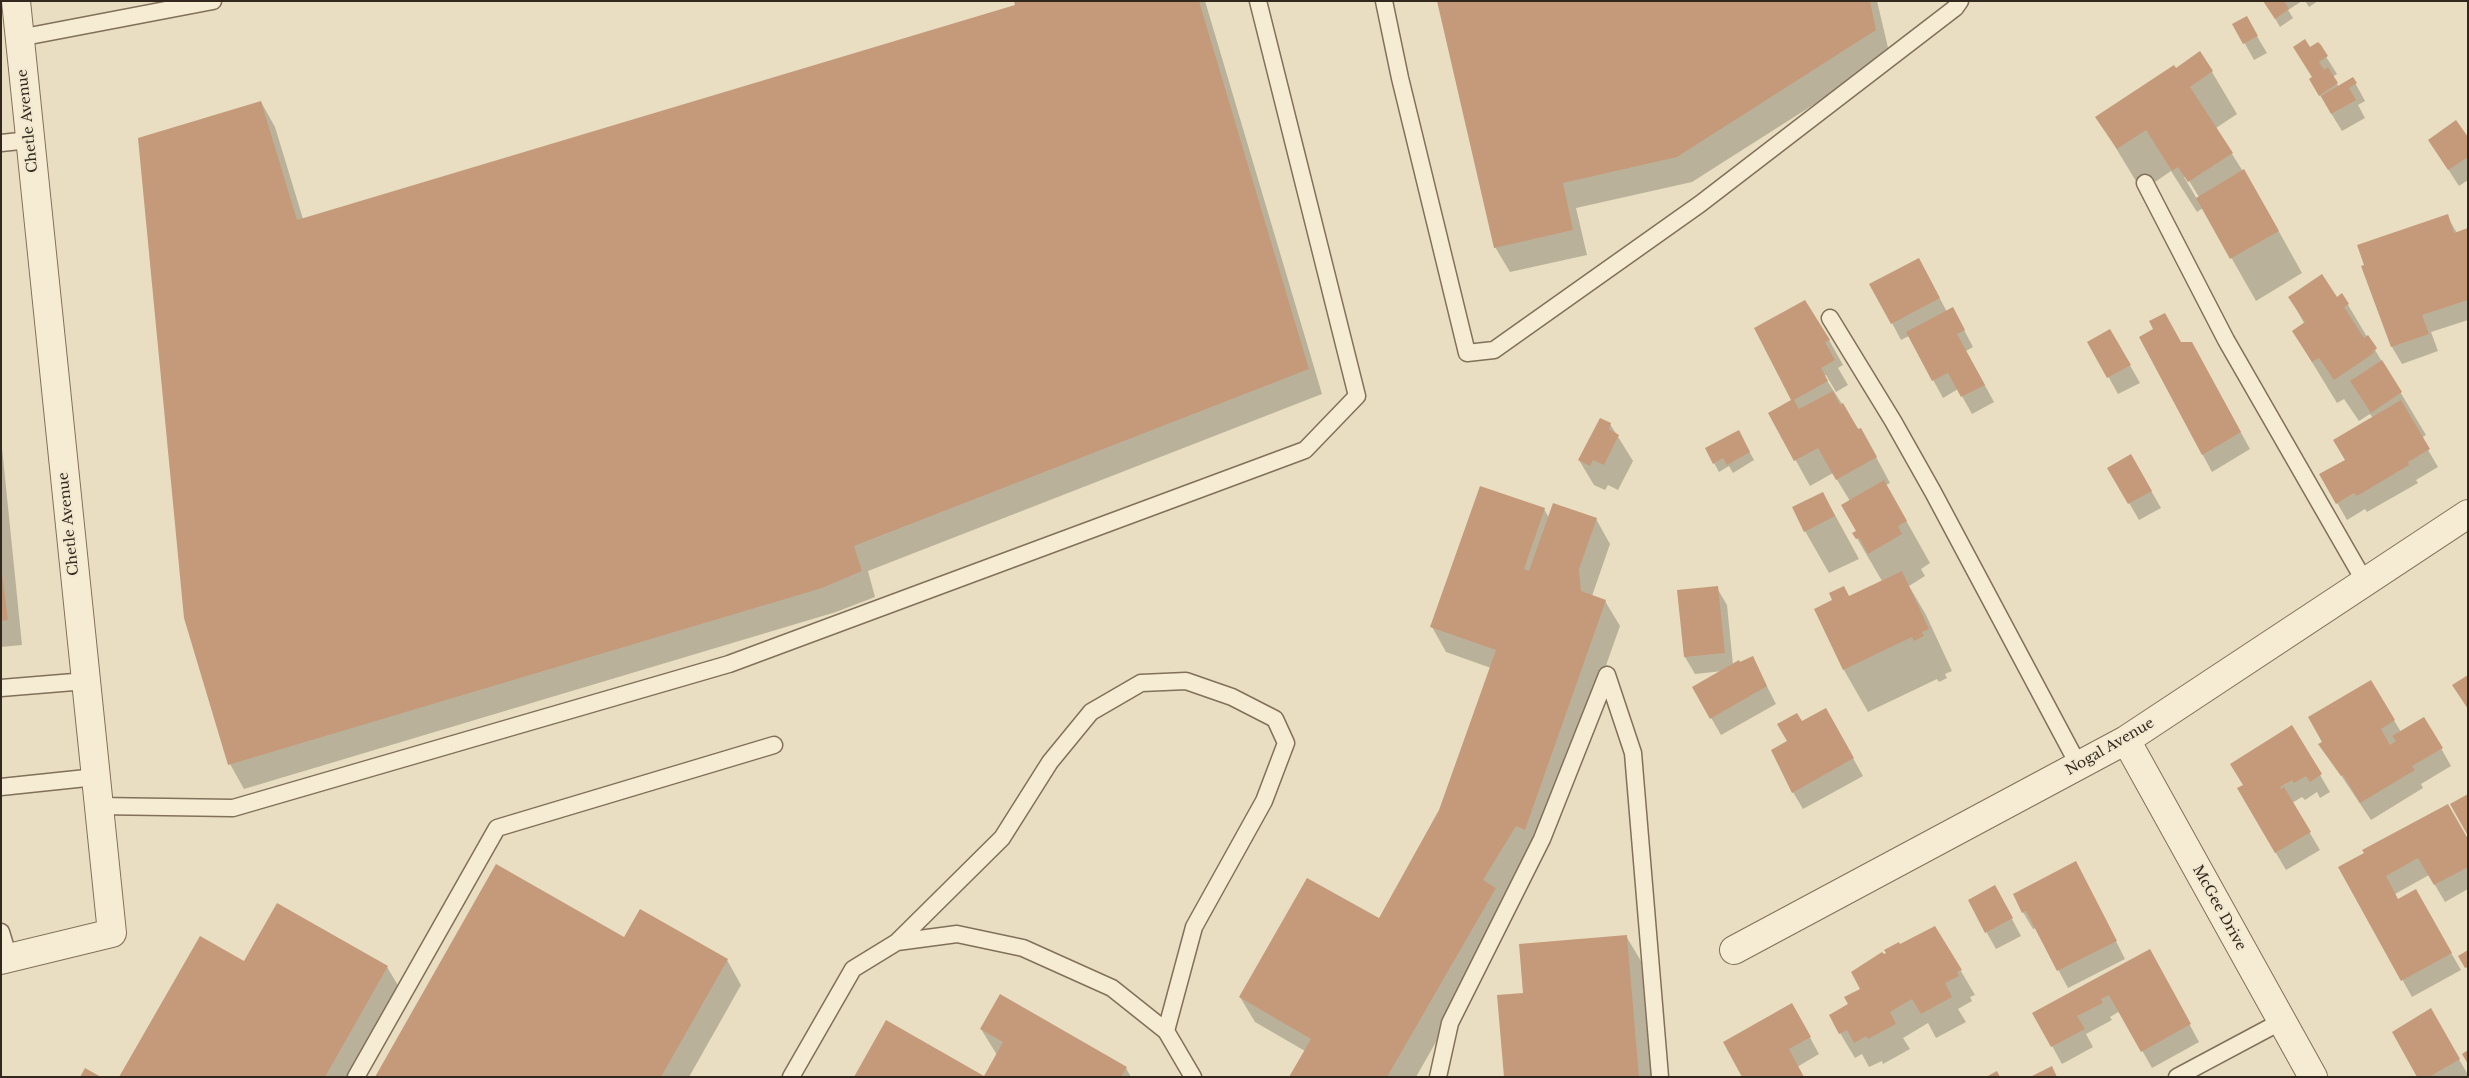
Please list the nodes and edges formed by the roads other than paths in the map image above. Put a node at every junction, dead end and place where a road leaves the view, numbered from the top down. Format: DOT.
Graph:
graph roads {
  1 [pos="16,1"];
  2 [pos="213,1"];
  3 [pos="1258,1"];
  4 [pos="1384,1"];
  5 [pos="1960,1"];
  6 [pos="170,5"];
  7 [pos="19,38"];
  8 [pos="30,140"];
  9 [pos="1,143"];
  10 [pos="2145,183"];
  11 [pos="1830,318"];
  12 [pos="2468,514"];
  13 [pos="2365,582"];
  14 [pos="86,682"];
  15 [pos="1,688"];
  16 [pos="2126,740"];
  17 [pos="774,744"];
  18 [pos="2079,766"];
  19 [pos="96,777"];
  20 [pos="1,787"];
  21 [pos="98,806"];
  22 [pos="1,932"];
  23 [pos="897,942"];
  24 [pos="1734,950"];
  25 [pos="5,959"];
  26 [pos="2282,1021"];
  27 [pos="1166,1031"];
  28 [pos="356,1077"];
  29 [pos="791,1077"];
  30 [pos="1193,1077"];
  31 [pos="1438,1077"];
  32 [pos="1660,1077"];
  33 [pos="2177,1077"];
  34 [pos="2312,1077"];
  1 -- 7 [label="street, Chetle Avenue"];
  2 -- 6 [label="lane"];
  3 -- 21 [label="lane"];
  4 -- 5 [label="lane"];
  6 -- 7 [label="lane"];
  7 -- 8 [label="street, Chetle Avenue"];
  8 -- 9 [label="lane"];
  8 -- 14 [label="street, Chetle Avenue"];
  10 -- 13 [label="lane"];
  11 -- 18 [label="lane"];
  12 -- 13 [label="street, Nogal Avenue"];
  13 -- 16 [label="street, Nogal Avenue"];
  14 -- 15 [label="lane"];
  14 -- 19 [label="street, Chetle Avenue"];
  16 -- 18 [label="street, Nogal Avenue"];
  16 -- 26 [label="street, McGee Drive"];
  17 -- 28 [label="lane"];
  18 -- 24 [label="street, Nogal Avenue"];
  19 -- 20 [label="lane"];
  19 -- 21 [label="street, Chetle Avenue"];
  21 -- 25 [label="street, Chetle Avenue"];
  22 -- 25 [label="lane"];
  23 -- 27 [label="lane"];
  23 -- 27 [label="lane"];
  23 -- 29 [label="lane"];
  26 -- 33 [label="lane"];
  26 -- 34 [label="street, McGee Drive"];
  27 -- 30 [label="lane"];
  31 -- 32 [label="lane"];
}
